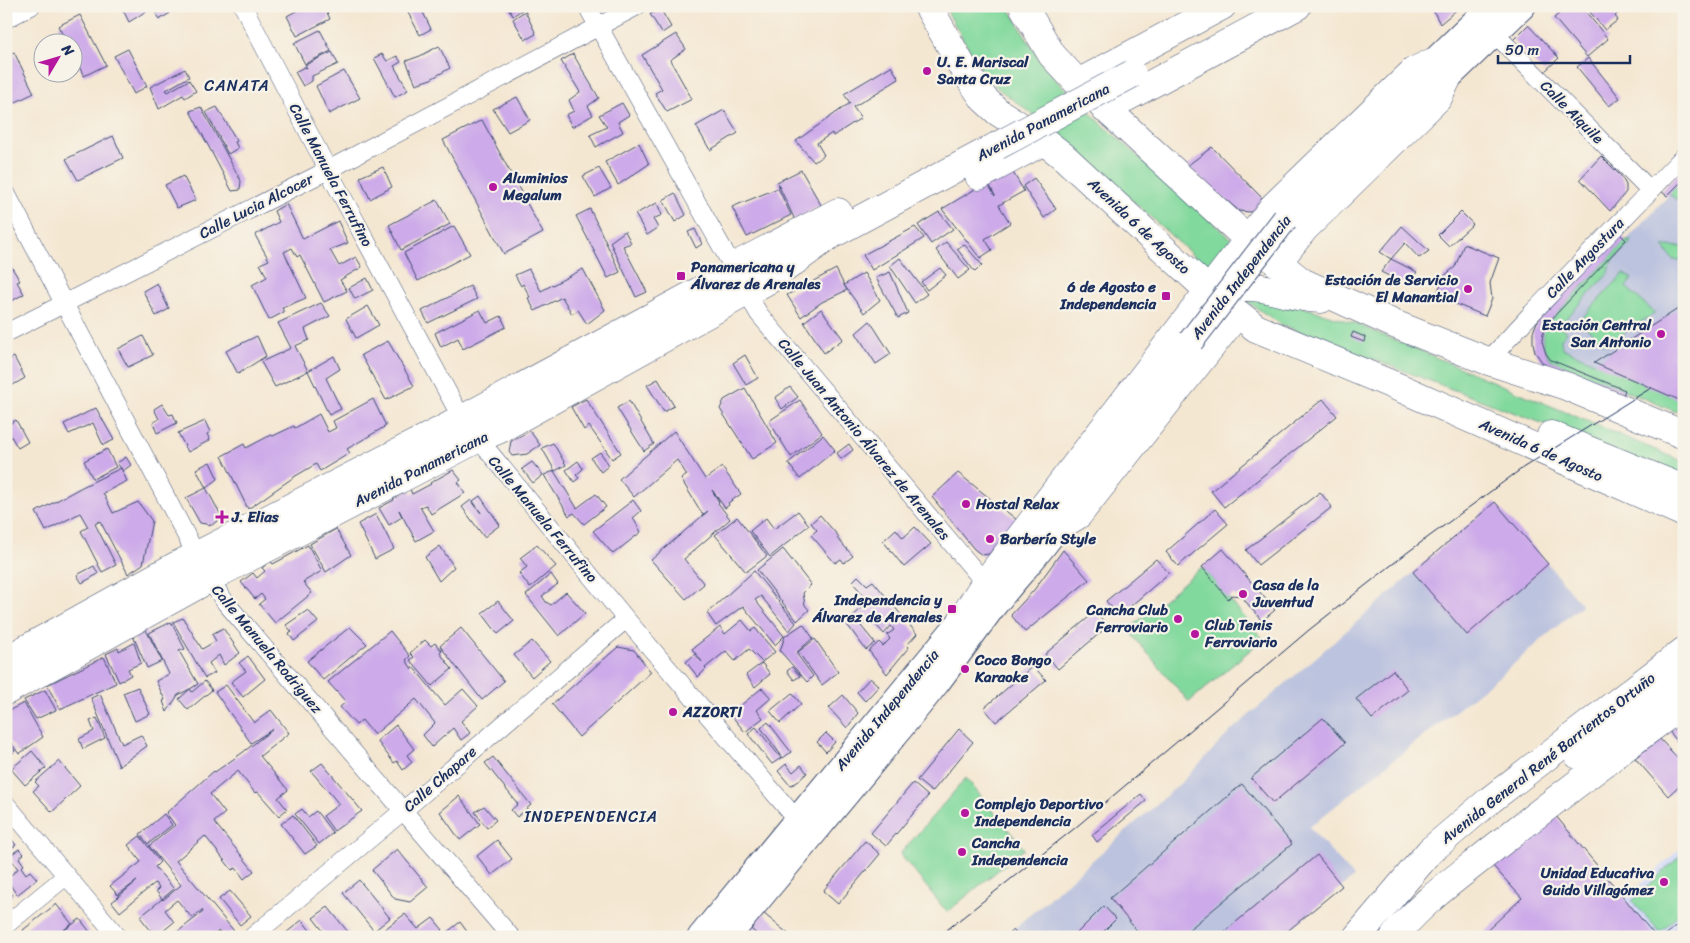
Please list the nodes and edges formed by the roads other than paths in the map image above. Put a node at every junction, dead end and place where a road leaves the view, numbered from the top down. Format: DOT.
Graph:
graph roads {
  1 [pos="31,6"];
  2 [pos="243,6"];
  3 [pos="587,6"];
  4 [pos="637,6"];
  5 [pos="928,6"];
  6 [pos="1023,6"];
  7 [pos="1222,6"];
  8 [pos="1257,6"];
  9 [pos="1297,6"];
  10 [pos="1491,6"];
  11 [pos="1523,6"];
  12 [pos="6,19"];
  13 [pos="599,26"];
  14 [pos="1494,34"];
  15 [pos="1436,75"];
  16 [pos="1078,83"];
  17 [pos="1105,109"];
  18 [pos="1012,121"];
  19 [pos="1044,141"];
  20 [pos="1684,156"];
  21 [pos="328,170"];
  22 [pos="1650,190"];
  23 [pos="6,193"];
  24 [pos="829,236"];
  25 [pos="1249,240"];
  26 [pos="1277,263"];
  27 [pos="734,267"];
  28 [pos="770,279"];
  29 [pos="705,288"];
  30 [pos="1209,291"];
  31 [pos="746,292"];
  32 [pos="1334,298"];
  33 [pos="64,303"];
  34 [pos="1237,314"];
  35 [pos="6,333"];
  36 [pos="1488,361"];
  37 [pos="1398,387"];
  38 [pos="469,429"];
  39 [pos="1684,435"];
  40 [pos="1684,453"];
  41 [pos="1078,488"];
  42 [pos="1684,489"];
  43 [pos="1684,513"];
  44 [pos="1058,528"];
  45 [pos="196,556"];
  46 [pos="209,579"];
  47 [pos="985,583"];
  48 [pos="963,618"];
  49 [pos="626,619"];
  50 [pos="1684,651"];
  51 [pos="6,660"];
  52 [pos="1684,677"];
  53 [pos="1684,686"];
  54 [pos="6,691"];
  55 [pos="1684,704"];
  56 [pos="1619,730"];
  57 [pos="6,804"];
  58 [pos="404,810"];
  59 [pos="804,828"];
  60 [pos="66,876"];
  61 [pos="1385,904"];
  62 [pos="6,925"];
  63 [pos="1399,930"];
  64 [pos="118,937"];
  65 [pos="252,937"];
  66 [pos="510,937"];
  67 [pos="700,937"];
  68 [pos="728,937"];
  69 [pos="1357,937"];
  1 -- 12 [label="street"];
  2 -- 21 [label="street, Calle Manuela Ferrufino"];
  3 -- 13 [label="street"];
  4 -- 13 [label="street, Calle Lucia Alcocer"];
  5 -- 18 [label="main road, Avenida 6 de Agosto"];
  6 -- 16 [label="main road"];
  7 -- 16 [label="main road"];
  8 -- 24 [label="main road, Avenida Panamericana, bridge"];
  9 -- 17 [label="main road"];
  10 -- 15 [label="main road, Avenida Independencia"];
  11 -- 14 [label="main road, Avenida Independencia"];
  13 -- 21 [label="street, Calle Lucia Alcocer"];
  13 -- 27 [label="street"];
  14 -- 15 [label="main road, Avenida Independencia"];
  14 -- 22 [label="street, Calle Aiquile"];
  15 -- 25 [label="main road"];
  15 -- 26 [label="main road"];
  15 -- 41 [label="main road, Avenida Independencia, bridge"];
  16 -- 17 [label="main road"];
  17 -- 25 [label="main road"];
  18 -- 19 [label="main road, Avenida 6 de Agosto"];
  18 -- 27 [label="main road"];
  19 -- 28 [label="main road"];
  19 -- 30 [label="main road, Avenida 6 de Agosto"];
  20 -- 22 [label="street, Calle Angostura"];
  21 -- 33 [label="street, Calle Lucia Alcocer"];
  21 -- 38 [label="street, Calle Manuela Ferrufino"];
  22 -- 36 [label="street, Calle Angostura"];
  23 -- 33 [label="street, Calle Manuela Rodriguez"];
  24 -- 28 [label="main road, Avenida Panamericana"];
  24 -- 29 [label="main road, Avenida Panamericana"];
  25 -- 26 [label="main road"];
  25 -- 30 [label="main road"];
  26 -- 32 [label="main road"];
  27 -- 29 [label="main road"];
  28 -- 31 [label="main road, Avenida Panamericana"];
  29 -- 38 [label="main road, Avenida Panamericana"];
  30 -- 32 [label="main road"];
  30 -- 34 [label="main road, Avenida 6 de Agosto"];
  30 -- 47 [label="main road"];
  31 -- 38 [label="main road, Avenida Panamericana"];
  31 -- 47 [label="street, Calle Juan Antonio Álvarez de Arenales"];
  32 -- 36 [label="main road"];
  33 -- 35 [label="street, Calle Lucia Alcocer"];
  33 -- 45 [label="street, Calle Manuela Rodriguez"];
  34 -- 37 [label="main road, Avenida 6 de Agosto"];
  34 -- 44 [label="main road"];
  36 -- 39 [label="main road"];
  36 -- 40 [label="main road"];
  37 -- 42 [label="main road, Avenida 6 de Agosto"];
  37 -- 43 [label="main road, Avenida 6 de Agosto"];
  38 -- 45 [label="main road, Avenida Panamericana"];
  38 -- 46 [label="main road, Avenida Panamericana"];
  38 -- 49 [label="street, Calle Manuela Ferrufino"];
  41 -- 44 [label="main road, Avenida Independencia"];
  41 -- 48 [label="main road, Avenida Independencia"];
  44 -- 59 [label="main road, Avenida Independencia"];
  45 -- 46 [label="street, Calle Manuela Rodriguez"];
  45 -- 51 [label="main road, Avenida Panamericana"];
  46 -- 54 [label="main road, Avenida Panamericana"];
  46 -- 58 [label="street, Calle Manuela Rodriguez"];
  47 -- 48 [label="main road"];
  48 -- 59 [label="main road, Avenida Independencia"];
  49 -- 58 [label="street, Calle Chapare"];
  49 -- 59 [label="street, Calle Manuela Ferrufino"];
  50 -- 61 [label="main road, Avenida General René Barrientos Ortuño"];
  52 -- 56 [label="main road"];
  53 -- 56 [label="main road"];
  55 -- 63 [label="main road"];
  56 -- 61 [label="main road"];
  56 -- 63 [label="main road"];
  57 -- 60 [label="street"];
  58 -- 65 [label="street, Calle Chapare"];
  58 -- 66 [label="street, Calle Manuela Rodriguez"];
  59 -- 67 [label="main road, Avenida Independencia"];
  59 -- 68 [label="main road, Avenida Independencia"];
  60 -- 62 [label="street"];
  60 -- 64 [label="street"];
  61 -- 69 [label="main road, Avenida General René Barrientos Ortuño"];
}
